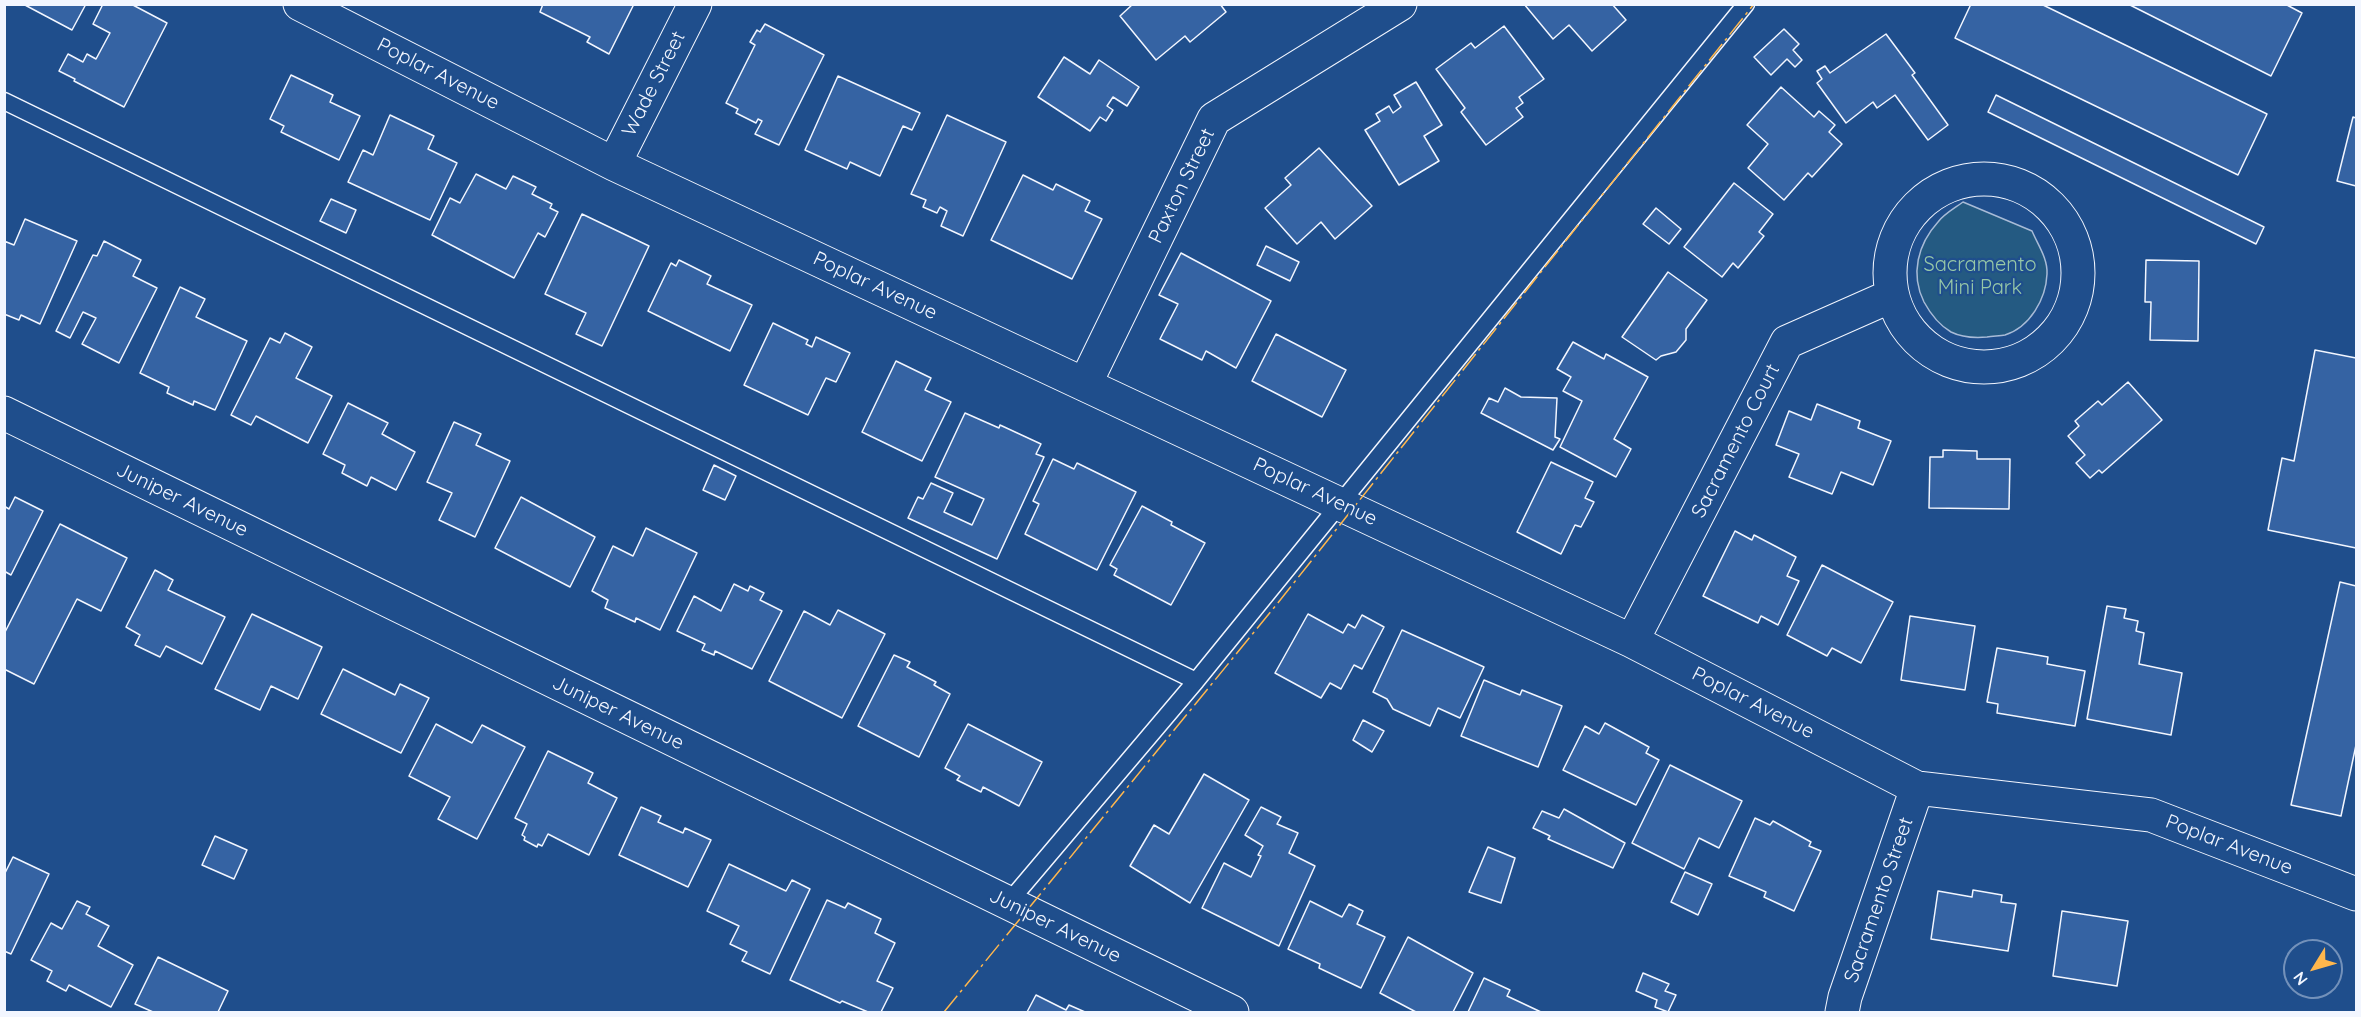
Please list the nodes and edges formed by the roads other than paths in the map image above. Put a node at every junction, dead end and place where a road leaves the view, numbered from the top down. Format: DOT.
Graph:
graph roads {
  1 [pos="300,4"];
  2 [pos="695,4"];
  3 [pos="1400,4"];
  4 [pos="1746,4"];
  5 [pos="4,101"];
  6 [pos="614,164"];
  7 [pos="1891,296"];
  8 [pos="1085,384"];
  9 [pos="4,413"];
  10 [pos="1341,504"];
  11 [pos="1632,641"];
  12 [pos="1196,681"];
  13 [pos="1917,788"];
  14 [pos="2356,894"];
  15 [pos="1008,903"];
  16 [pos="1232,1012"];
  17 [pos="1842,1012"];
  1 -- 6 [label="street, Poplar Avenue"];
  2 -- 6 [label="street, Wade Street"];
  3 -- 8 [label="street, Paxton Street"];
  4 -- 10 [label="lane"];
  5 -- 12 [label="lane"];
  6 -- 8 [label="street, Poplar Avenue"];
  7 -- 7 [label="street"];
  7 -- 11 [label="street, Sacramento Court"];
  8 -- 10 [label="street, Poplar Avenue"];
  9 -- 15 [label="street, Juniper Avenue"];
  10 -- 11 [label="street, Poplar Avenue"];
  10 -- 12 [label="lane"];
  11 -- 13 [label="street, Poplar Avenue"];
  12 -- 15 [label="lane"];
  13 -- 14 [label="street, Poplar Avenue"];
  13 -- 17 [label="street, Sacramento Street"];
  15 -- 16 [label="street, Juniper Avenue"];
}
